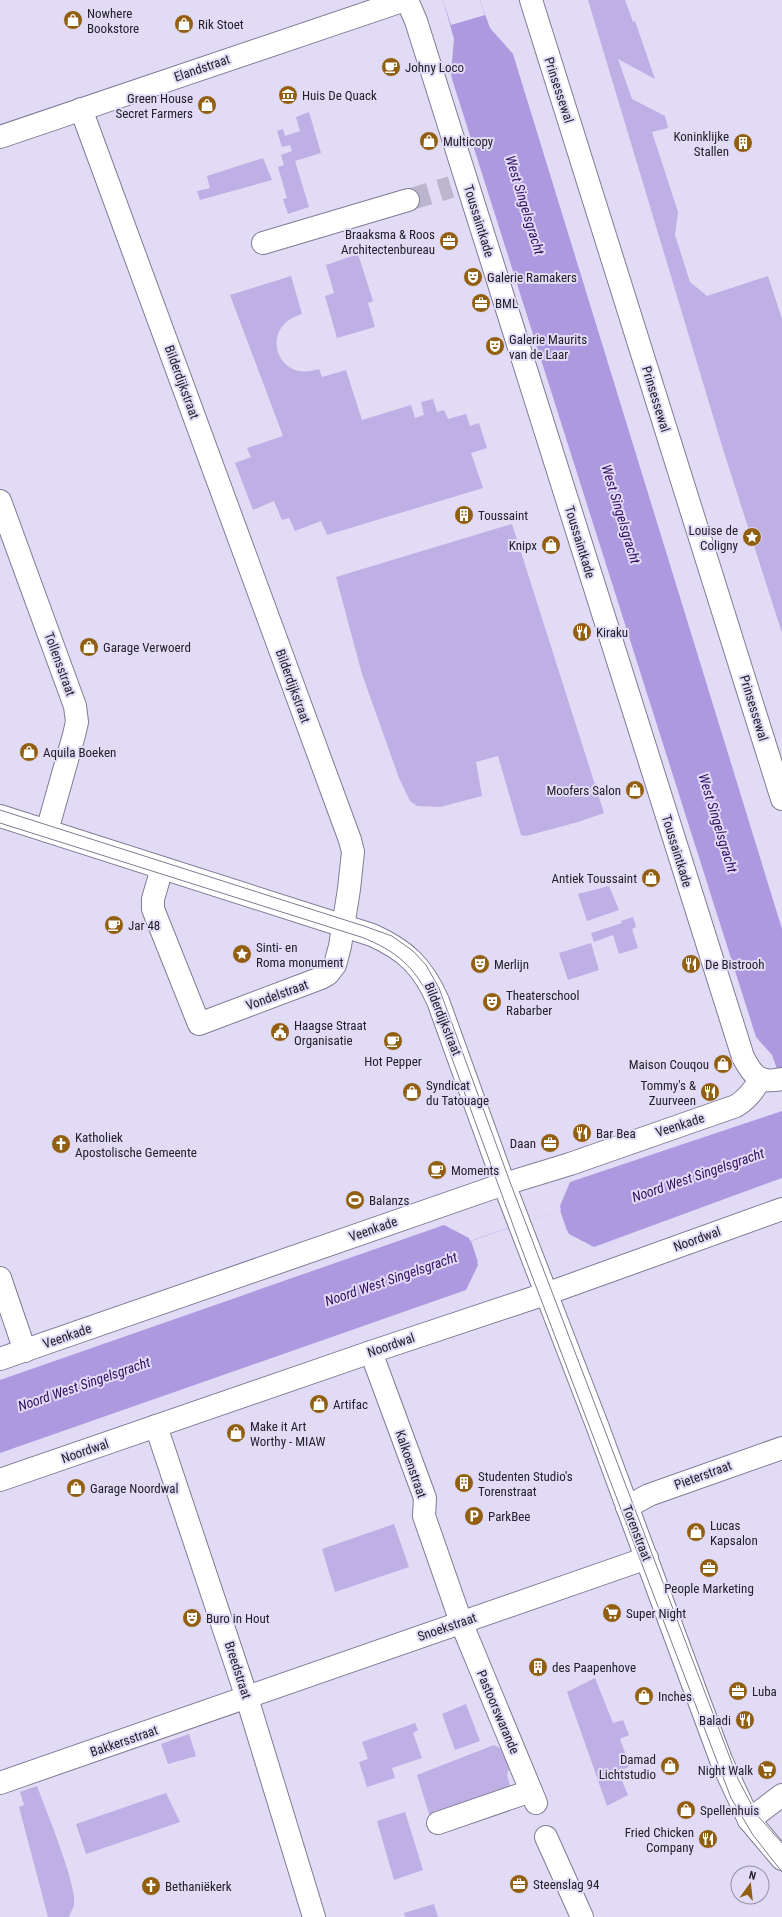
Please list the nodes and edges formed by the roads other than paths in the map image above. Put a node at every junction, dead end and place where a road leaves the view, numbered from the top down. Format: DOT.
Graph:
graph roads {
  1 [pos="406,0"];
  2 [pos="531,0"];
  3 [pos="82,109"];
  4 [pos="0,137"];
  5 [pos="408,200"];
  6 [pos="263,243"];
  7 [pos="0,501"];
  8 [pos="782,799"];
  9 [pos="0,816"];
  10 [pos="47,831"];
  11 [pos="162,868"];
  12 [pos="344,925"];
  13 [pos="760,1079"];
  14 [pos="781,1079"];
  15 [pos="513,1181"];
  16 [pos="782,1208"];
  17 [pos="528,1245"];
  18 [pos="0,1278"];
  19 [pos="546,1294"];
  20 [pos="25,1351"];
  21 [pos="371,1352"];
  22 [pos="0,1359"];
  23 [pos="156,1426"];
  24 [pos="782,1448"];
  25 [pos="0,1480"];
  26 [pos="626,1507"];
  27 [pos="647,1558"];
  28 [pos="461,1622"];
  29 [pos="247,1698"];
  30 [pos="0,1784"];
  31 [pos="782,1795"];
  32 [pos="749,1820"];
  33 [pos="438,1823"];
  34 [pos="546,1837"];
  35 [pos="782,1859"];
  36 [pos="314,1917"];
  37 [pos="582,1917"];
  1 -- 3 [label="street, Elandstraat"];
  1 -- 13 [label="street, Toussaintkade"];
  2 -- 8 [label="street, Prinsessewal"];
  3 -- 4 [label="street, Elandstraat"];
  3 -- 12 [label="street, Bilderdijkstraat"];
  5 -- 6 [label="street"];
  7 -- 10 [label="street, Tollensstraat"];
  9 -- 10 [label="street"];
  10 -- 11 [label="street"];
  11 -- 12 [label="street"];
  11 -- 12 [label="street, Vondelstraat"];
  12 -- 15 [label="street, Bilderdijkstraat"];
  13 -- 14 [label="street"];
  13 -- 15 [label="street, Veenkade"];
  15 -- 17 [label="street, Bilderdijkstraat"];
  15 -- 20 [label="street, Veenkade"];
  16 -- 19 [label="street, Noordwal"];
  17 -- 19 [label="street, Torenstraat"];
  18 -- 20 [label="street"];
  19 -- 21 [label="street, Noordwal"];
  19 -- 26 [label="street, Torenstraat"];
  20 -- 22 [label="street, Veenkade"];
  21 -- 23 [label="street, Noordwal"];
  21 -- 28 [label="street, Kalkoenstraat"];
  23 -- 25 [label="street, Noordwal"];
  23 -- 29 [label="street, Breedstraat"];
  24 -- 26 [label="street, Pieterstraat"];
  26 -- 27 [label="street, Torenstraat"];
  27 -- 28 [label="street, Snoekstraat"];
  27 -- 32 [label="street, Torenstraat"];
  28 -- 29 [label="street, Snoekstraat"];
  28 -- 33 [label="street, Pastoorswarande"];
  29 -- 30 [label="street, Bakkersstraat"];
  29 -- 36 [label="street, Breedstraat"];
  31 -- 32 [label="street"];
  32 -- 35 [label="street, Torenstraat"];
  34 -- 37 [label="street"];
}
